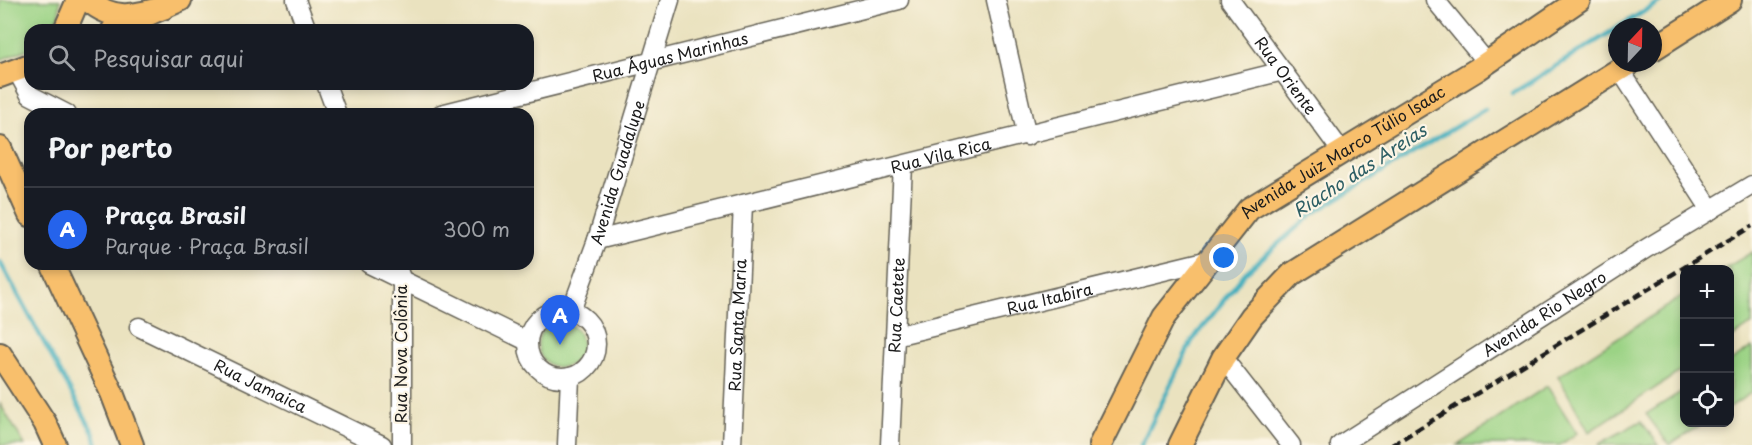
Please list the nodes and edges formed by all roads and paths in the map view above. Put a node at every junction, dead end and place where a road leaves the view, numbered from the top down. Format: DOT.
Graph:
graph roads {
  1 [pos="78,0"];
  2 [pos="88,0"];
  3 [pos="296,0"];
  4 [pos="670,0"];
  5 [pos="899,0"];
  6 [pos="996,0"];
  7 [pos="1230,0"];
  8 [pos="1435,0"];
  9 [pos="1579,0"];
  10 [pos="1730,0"];
  11 [pos="171,4"];
  12 [pos="68,24"];
  13 [pos="126,24"];
  14 [pos="305,24"];
  15 [pos="1662,43"];
  16 [pos="651,62"];
  17 [pos="1486,63"];
  18 [pos="12,71"];
  19 [pos="1283,71"];
  20 [pos="1615,72"];
  21 [pos="1629,72"];
  22 [pos="24,87"];
  23 [pos="26,90"];
  24 [pos="328,90"];
  25 [pos="56,108"];
  26 [pos="335,108"];
  27 [pos="465,108"];
  28 [pos="1027,136"];
  29 [pos="0,148"];
  30 [pos="1342,152"];
  31 [pos="903,165"];
  32 [pos="1752,185"];
  33 [pos="24,202"];
  34 [pos="743,204"];
  35 [pos="1711,210"];
  36 [pos="597,240"];
  37 [pos="1205,261"];
  38 [pos="54,270"];
  39 [pos="399,272"];
  40 [pos="571,311"];
  41 [pos="139,327"];
  42 [pos="895,336"];
  43 [pos="527,341"];
  44 [pos="0,354"];
  45 [pos="1223,358"];
  46 [pos="570,377"];
  47 [pos="55,445"];
  48 [pos="132,445"];
  49 [pos="382,445"];
  50 [pos="402,445"];
  51 [pos="567,445"];
  52 [pos="732,445"];
  53 [pos="890,445"];
  54 [pos="1100,445"];
  55 [pos="1180,445"];
  56 [pos="1291,445"];
  57 [pos="1340,445"];
  1 -- 12 [label="main road"];
  2 -- 11 [label="main road"];
  3 -- 14 [label="street"];
  4 -- 16 [label="street, Avenida Guadalupe"];
  5 -- 16 [label="street, Rua Águas Marinhas"];
  6 -- 28 [label="street"];
  7 -- 19 [label="street, Rua Oriente"];
  8 -- 17 [label="street"];
  9 -- 17 [label="main road, Avenida Juiz Marco Túlio Isaac"];
  10 -- 15 [label="main road"];
  11 -- 13 [label="main road"];
  16 -- 27 [label="street, Rua Águas Marinhas"];
  16 -- 36 [label="street, Avenida Guadalupe"];
  17 -- 30 [label="main road, Avenida Juiz Marco Túlio Isaac"];
  18 -- 22 [label="street"];
  19 -- 28 [label="street, Rua Vila Rica"];
  19 -- 30 [label="street, Rua Oriente"];
  20 -- 45 [label="main road"];
  21 -- 35 [label="street"];
  23 -- 25 [label="street"];
  24 -- 26 [label="street"];
  28 -- 31 [label="street, Rua Vila Rica"];
  29 -- 33 [label="main road"];
  30 -- 37 [label="main road, Avenida Juiz Marco Túlio Isaac"];
  31 -- 34 [label="street, Rua Vila Rica"];
  31 -- 42 [label="street, Rua Caetete"];
  32 -- 35 [label="street, Avenida Rio Negro"];
  34 -- 36 [label="street, Rua Vila Rica"];
  34 -- 52 [label="street, Rua Santa Maria"];
  35 -- 57 [label="street, Avenida Rio Negro"];
  36 -- 40 [label="street, Avenida Guadalupe"];
  37 -- 42 [label="street, Rua Itabira"];
  37 -- 54 [label="main road, Avenida Juiz Marco Túlio Isaac"];
  38 -- 48 [label="main road"];
  39 -- 43 [label="street"];
  39 -- 50 [label="street, Rua Nova Colônia"];
  40 -- 43 [label="street"];
  40 -- 46 [label="street"];
  41 -- 49 [label="street, Rua Jamaica"];
  42 -- 53 [label="street, Rua Caetete"];
  43 -- 46 [label="street"];
  44 -- 47 [label="main road"];
  45 -- 55 [label="main road"];
  45 -- 56 [label="street"];
  46 -- 51 [label="street"];
}
